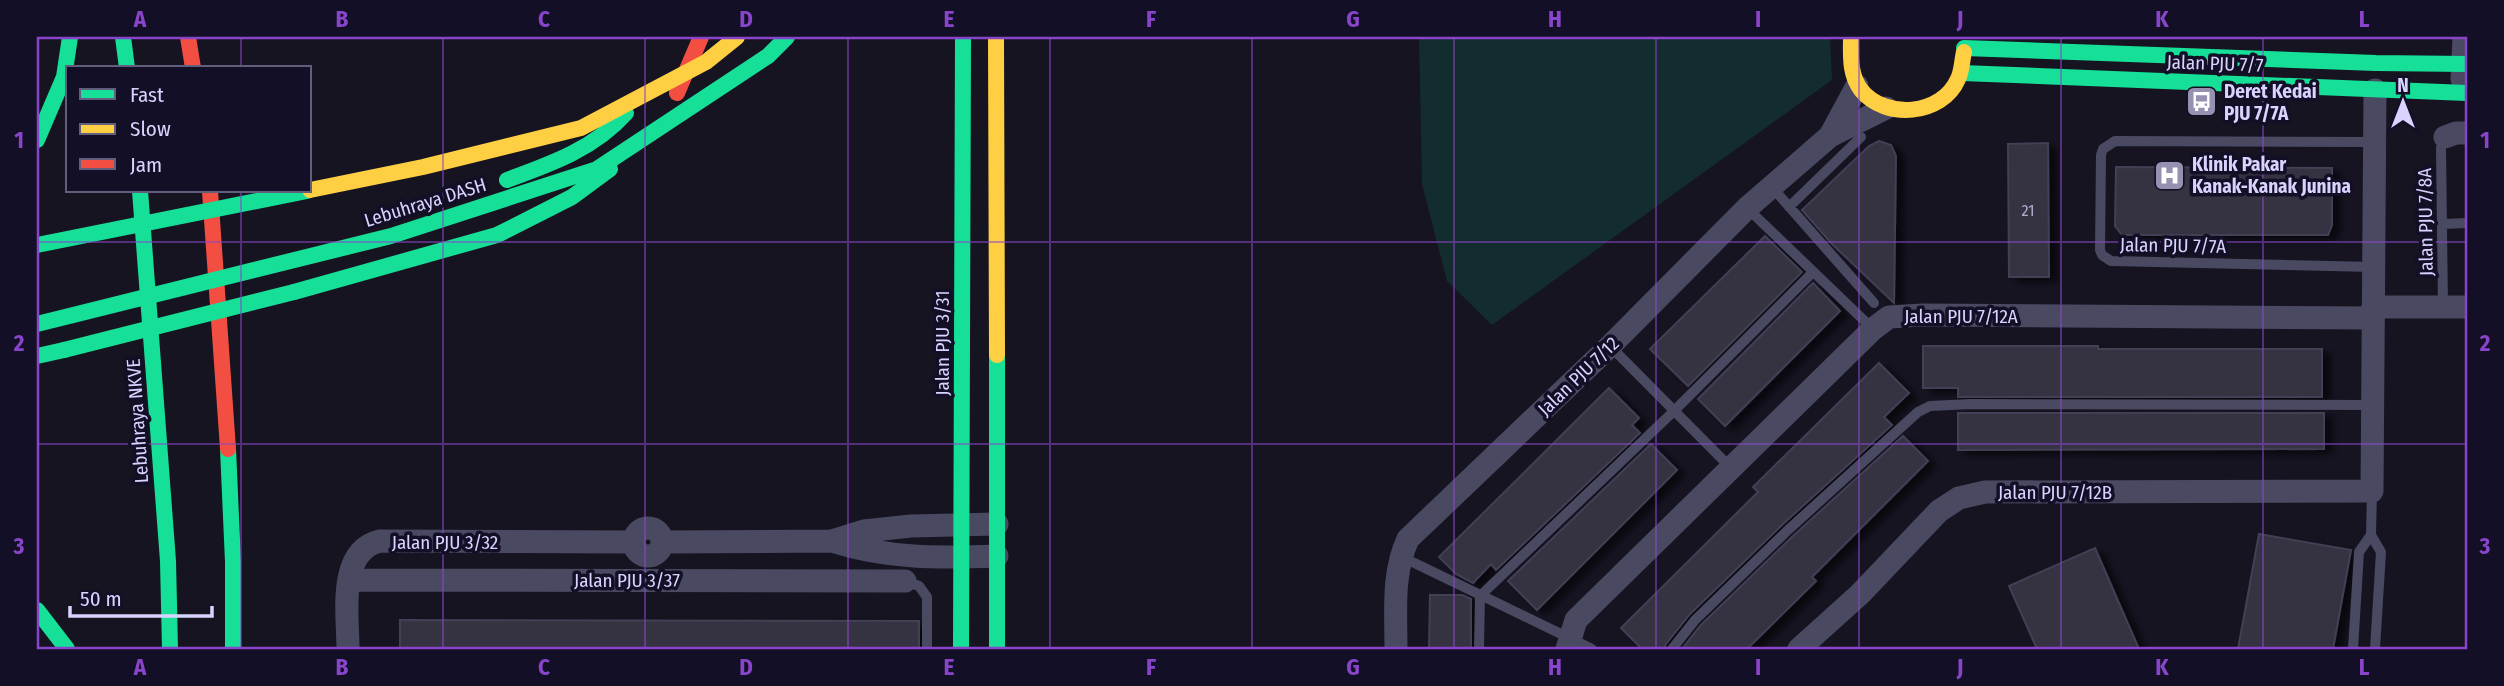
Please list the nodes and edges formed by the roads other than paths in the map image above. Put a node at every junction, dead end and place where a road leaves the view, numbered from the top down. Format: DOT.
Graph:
graph roads {
  1 [pos="70,37"];
  2 [pos="123,37"];
  3 [pos="188,37"];
  4 [pos="701,37"];
  5 [pos="737,37"];
  6 [pos="787,37"];
  7 [pos="963,37"];
  8 [pos="996,37"];
  9 [pos="1850,37"];
  10 [pos="2464,37"];
  11 [pos="1963,42"];
  12 [pos="2465,64"];
  13 [pos="127,66"];
  14 [pos="193,66"];
  15 [pos="659,71"];
  16 [pos="1962,73"];
  17 [pos="1857,86"];
  18 [pos="2375,90"];
  19 [pos="2465,93"];
  20 [pos="1886,108"];
  21 [pos="1830,135"];
  22 [pos="2456,135"];
  23 [pos="1861,137"];
  24 [pos="37,140"];
  25 [pos="2374,142"];
  26 [pos="1771,186"];
  27 [pos="489,187"];
  28 [pos="312,189"];
  29 [pos="140,192"];
  30 [pos="210,192"];
  31 [pos="222,192"];
  32 [pos="298,192"];
  33 [pos="464,195"];
  34 [pos="1789,207"];
  35 [pos="1747,208"];
  36 [pos="2443,223"];
  37 [pos="2467,223"];
  38 [pos="214,225"];
  39 [pos="37,246"];
  40 [pos="2374,267"];
  41 [pos="1814,272"];
  42 [pos="1874,303"];
  43 [pos="2443,307"];
  44 [pos="2467,307"];
  45 [pos="37,309"];
  46 [pos="2373,312"];
  47 [pos="37,324"];
  48 [pos="1873,328"];
  49 [pos="1610,346"];
  50 [pos="37,356"];
  51 [pos="2373,405"];
  52 [pos="1674,411"];
  53 [pos="1730,467"];
  54 [pos="2372,491"];
  55 [pos="962,524"];
  56 [pos="997,524"];
  57 [pos="2371,535"];
  58 [pos="832,541"];
  59 [pos="997,556"];
  60 [pos="1400,556"];
  61 [pos="962,557"];
  62 [pos="349,580"];
  63 [pos="905,581"];
  64 [pos="1480,596"];
  65 [pos="37,610"];
  66 [pos="1568,644"];
  67 [pos="67,649"];
  68 [pos="170,649"];
  69 [pos="233,649"];
  70 [pos="348,649"];
  71 [pos="927,649"];
  72 [pos="961,649"];
  73 [pos="996,649"];
  74 [pos="1395,649"];
  75 [pos="1479,649"];
  76 [pos="1592,649"];
  77 [pos="1672,649"];
  78 [pos="1799,649"];
  79 [pos="2353,649"];
  80 [pos="2375,649"];
  1 -- 24 [label="main road"];
  2 -- 13 [label="main road"];
  3 -- 14 [label="main road"];
  4 -- 50 [label="main road, bridge"];
  5 -- 28 [label="main road, Lebuhraya DASH, bridge"];
  6 -- 47 [label="main road, Lebuhraya DASH, bridge"];
  7 -- 55 [label="main road, Jalan PJU 3/31"];
  8 -- 56 [label="main road"];
  9 -- 17 [label="main road"];
  10 -- 12 [label="street"];
  11 -- 12 [label="main road, Jalan PJU 7/7"];
  11 -- 16 [label="main road"];
  12 -- 19 [label="street"];
  15 -- 27 [label="main road"];
  16 -- 18 [label="main road, Jalan PJU 7/7"];
  16 -- 20 [label="main road"];
  17 -- 20 [label="main road"];
  17 -- 21 [label="street, Jalan PJU 7/12"];
  18 -- 19 [label="main road, Jalan PJU 7/7"];
  18 -- 25 [label="street"];
  20 -- 21 [label="street, Jalan PJU 7/12"];
  21 -- 26 [label="street, Jalan PJU 7/12"];
  22 -- 36 [label="lane, Jalan PJU 7/8A"];
  23 -- 34 [label="lane"];
  25 -- 40 [label="street"];
  25 -- 40 [label="lane, Jalan PJU 7/7A"];
  26 -- 34 [label="lane"];
  26 -- 35 [label="street, Jalan PJU 7/12"];
  29 -- 68 [label="main road, Lebuhraya NKVE"];
  30 -- 38 [label="main road"];
  31 -- 38 [label="main road"];
  32 -- 39 [label="main road, Lebuhraya DASH, bridge"];
  33 -- 45 [label="main road"];
  34 -- 42 [label="lane"];
  35 -- 41 [label="lane"];
  35 -- 49 [label="street, Jalan PJU 7/12"];
  36 -- 37 [label="lane"];
  36 -- 43 [label="lane, Jalan PJU 7/8A"];
  38 -- 69 [label="main road"];
  40 -- 46 [label="street"];
  41 -- 48 [label="lane"];
  41 -- 52 [label="lane"];
  43 -- 44 [label="street, Jalan PJU 7/12A"];
  43 -- 46 [label="street, Jalan PJU 7/12A"];
  46 -- 48 [label="street, Jalan PJU 7/12A"];
  46 -- 51 [label="street"];
  48 -- 53 [label="street, Jalan PJU 7/12A"];
  49 -- 52 [label="lane"];
  49 -- 60 [label="street, Jalan PJU 7/12"];
  51 -- 54 [label="street"];
  51 -- 77 [label="lane"];
  52 -- 53 [label="lane"];
  52 -- 64 [label="lane"];
  53 -- 66 [label="street, Jalan PJU 7/12A"];
  54 -- 57 [label="lane"];
  54 -- 78 [label="street, Jalan PJU 7/12B"];
  55 -- 56 [label="street"];
  55 -- 58 [label="street"];
  55 -- 61 [label="main road, Jalan PJU 3/31"];
  56 -- 59 [label="main road"];
  57 -- 79 [label="lane"];
  57 -- 80 [label="lane"];
  58 -- 61 [label="street"];
  58 -- 62 [label="street, Jalan PJU 3/32"];
  59 -- 61 [label="street"];
  59 -- 73 [label="main road"];
  60 -- 64 [label="lane"];
  60 -- 74 [label="street, Jalan PJU 7/12"];
  61 -- 72 [label="main road, Jalan PJU 3/31"];
  62 -- 63 [label="street, Jalan PJU 3/37"];
  62 -- 70 [label="street, Jalan PJU 3/32"];
  63 -- 71 [label="lane"];
  64 -- 66 [label="lane"];
  64 -- 75 [label="lane"];
  65 -- 67 [label="main road"];
  66 -- 76 [label="lane"];
}
